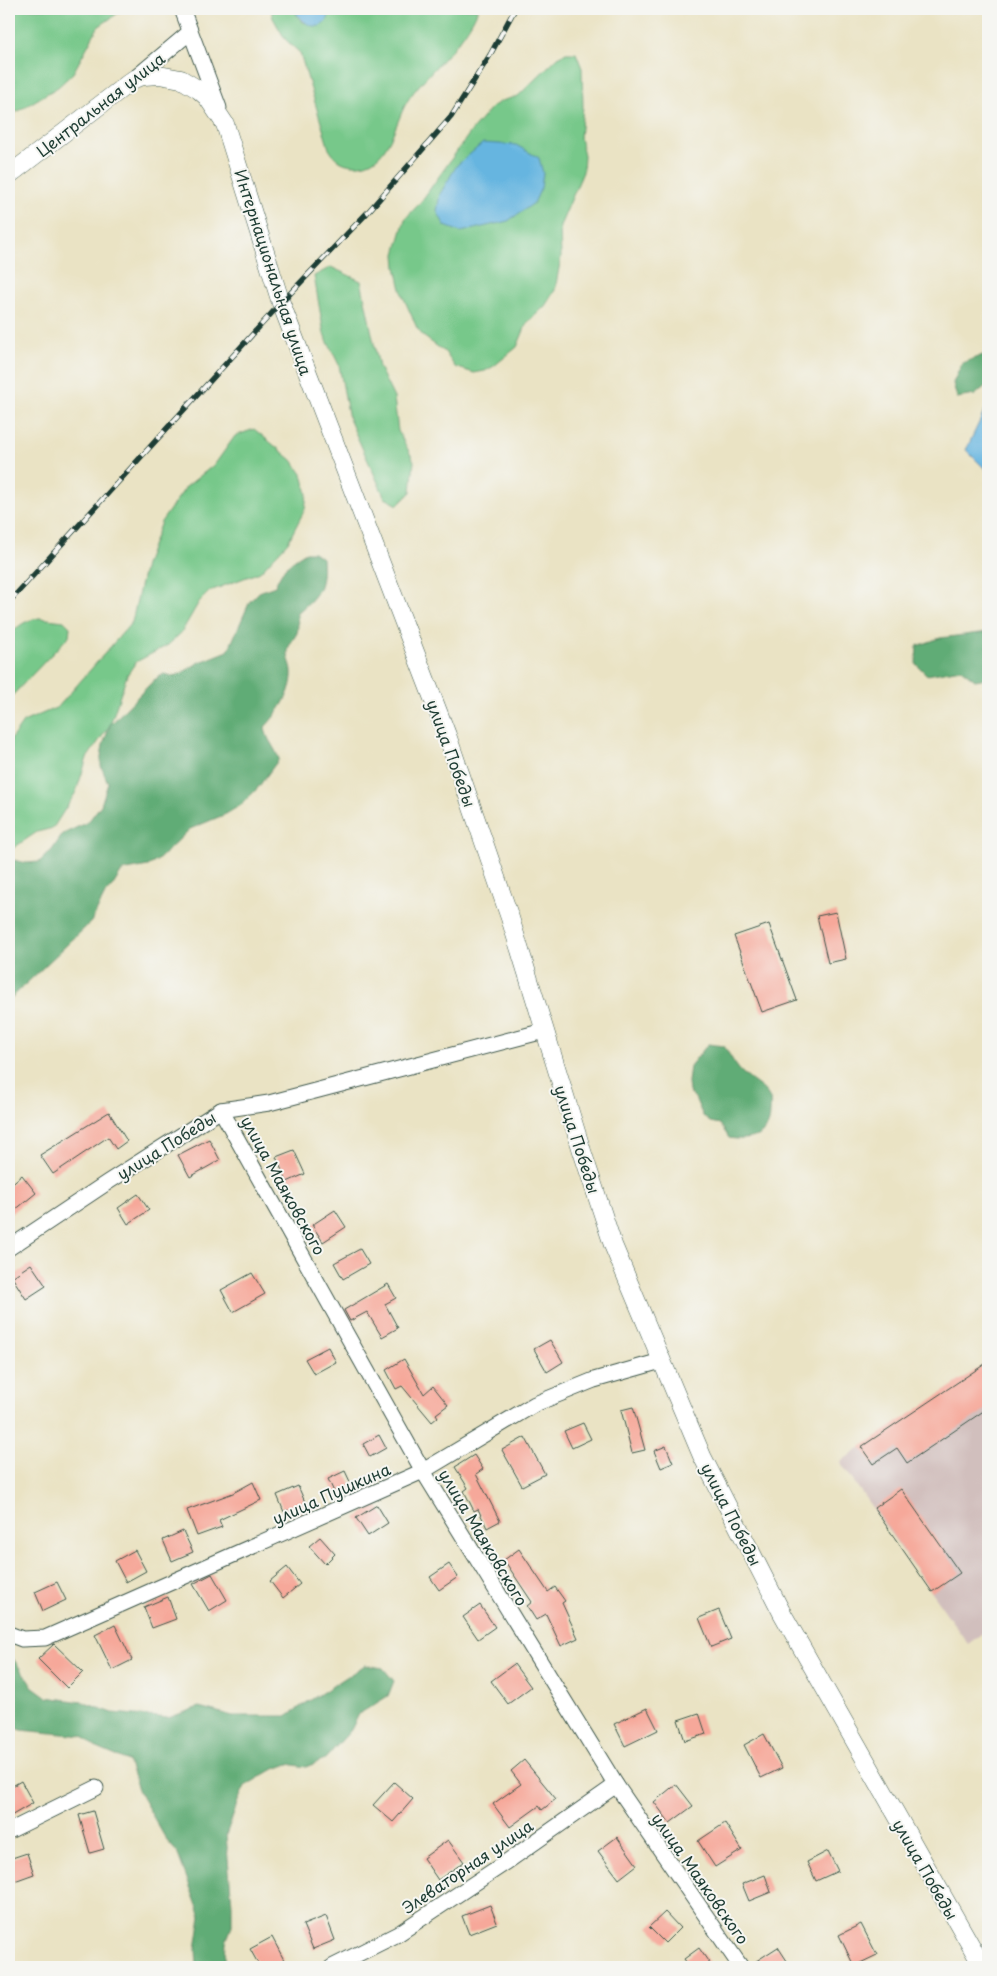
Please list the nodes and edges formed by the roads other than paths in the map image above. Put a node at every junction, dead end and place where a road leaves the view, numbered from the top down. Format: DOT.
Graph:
graph roads {
  1 [pos="182,9"];
  2 [pos="190,32"];
  3 [pos="134,79"];
  4 [pos="225,124"];
  5 [pos="9,175"];
  6 [pos="369,535"];
  7 [pos="544,1031"];
  8 [pos="221,1110"];
  9 [pos="9,1248"];
  10 [pos="661,1361"];
  11 [pos="423,1471"];
  12 [pos="9,1634"];
  13 [pos="616,1785"];
  14 [pos="96,1788"];
  15 [pos="9,1831"];
  16 [pos="332,1967"];
  17 [pos="741,1967"];
  18 [pos="983,1967"];
  1 -- 2 [label="street, Интернациональная улица"];
  2 -- 3 [label="street, Центральная улица"];
  2 -- 4 [label="street, Интернациональная улица"];
  3 -- 4 [label="street"];
  3 -- 5 [label="street, Центральная улица"];
  4 -- 6 [label="street, Интернациональная улица"];
  6 -- 7 [label="street, улица Победы"];
  7 -- 8 [label="street, улица Победы"];
  7 -- 10 [label="street, улица Победы"];
  8 -- 9 [label="street, улица Победы"];
  8 -- 11 [label="street, улица Маяковского"];
  10 -- 11 [label="street, улица Пушкина"];
  10 -- 18 [label="street, улица Победы"];
  11 -- 12 [label="street, улица Пушкина"];
  11 -- 13 [label="street, улица Маяковского"];
  13 -- 16 [label="street, Элеваторная улица"];
  13 -- 17 [label="street, улица Маяковского"];
  14 -- 15 [label="street"];
}
